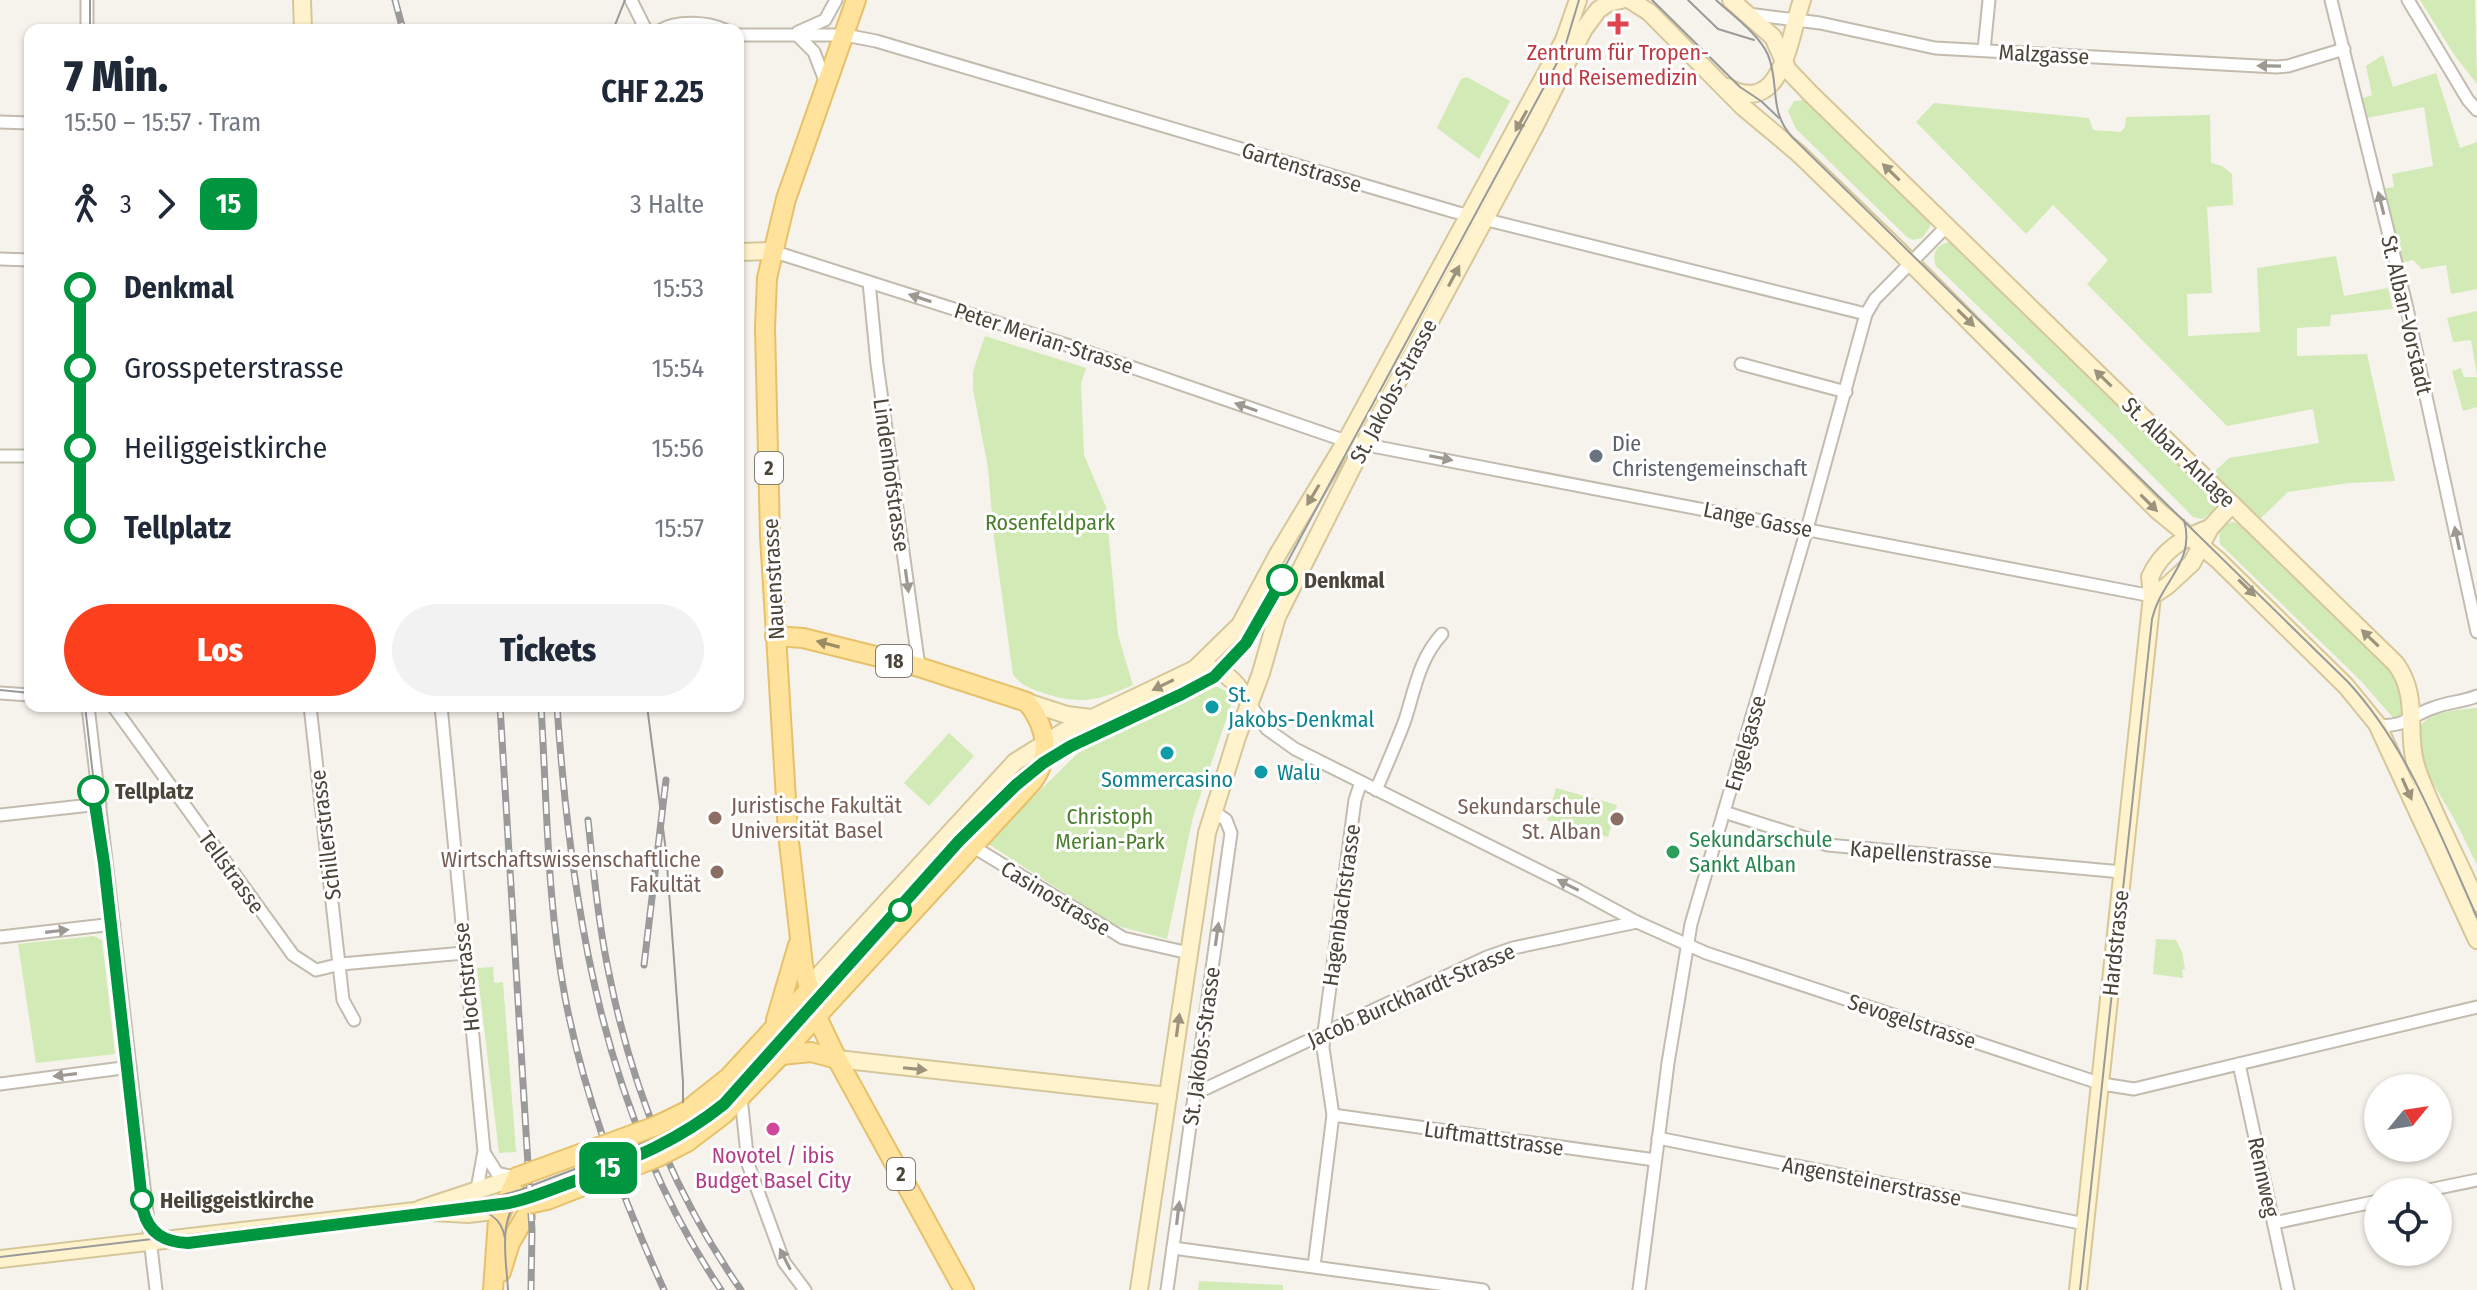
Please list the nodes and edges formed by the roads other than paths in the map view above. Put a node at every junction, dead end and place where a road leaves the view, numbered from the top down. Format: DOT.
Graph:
graph roads {
  1 [pos="87,0"];
  2 [pos="302,0"];
  3 [pos="631,0"];
  4 [pos="640,0"];
  5 [pos="836,0"];
  6 [pos="844,0"];
  7 [pos="856,0"];
  8 [pos="1578,0"];
  9 [pos="1621,0"];
  10 [pos="1630,0"];
  11 [pos="1731,0"];
  12 [pos="1802,0"];
  13 [pos="1989,0"];
  14 [pos="2331,0"];
  15 [pos="2408,0"];
  16 [pos="1646,6"];
  17 [pos="1745,13"];
  18 [pos="639,18"];
  19 [pos="1796,20"];
  20 [pos="87,24"];
  21 [pos="303,24"];
  22 [pos="642,24"];
  23 [pos="675,24"];
  24 [pos="705,24"];
  25 [pos="744,35"];
  26 [pos="845,35"];
  27 [pos="794,36"];
  28 [pos="2344,49"];
  29 [pos="1984,50"];
  30 [pos="1783,58"];
  31 [pos="827,86"];
  32 [pos="1725,87"];
  33 [pos="2477,110"];
  34 [pos="0,122"];
  35 [pos="24,123"];
  36 [pos="1476,218"];
  37 [pos="1947,226"];
  38 [pos="772,251"];
  39 [pos="744,252"];
  40 [pos="0,259"];
  41 [pos="24,260"];
  42 [pos="1911,263"];
  43 [pos="869,282"];
  44 [pos="1866,314"];
  45 [pos="1741,364"];
  46 [pos="1846,392"];
  47 [pos="1346,441"];
  48 [pos="1364,444"];
  49 [pos="0,456"];
  50 [pos="24,456"];
  51 [pos="2232,504"];
  52 [pos="1807,529"];
  53 [pos="2196,541"];
  54 [pos="2152,596"];
  55 [pos="2475,614"];
  56 [pos="2477,632"];
  57 [pos="1442,634"];
  58 [pos="775,636"];
  59 [pos="919,667"];
  60 [pos="1195,669"];
  61 [pos="0,693"];
  62 [pos="24,695"];
  63 [pos="2477,696"];
  64 [pos="1027,702"];
  65 [pos="1249,703"];
  66 [pos="89,712"];
  67 [pos="117,712"];
  68 [pos="311,712"];
  69 [pos="442,712"];
  70 [pos="2412,712"];
  71 [pos="1093,718"];
  72 [pos="2378,725"];
  73 [pos="1045,742"];
  74 [pos="1361,782"];
  75 [pos="1376,790"];
  76 [pos="100,804"];
  77 [pos="1213,811"];
  78 [pos="1724,812"];
  79 [pos="0,815"];
  80 [pos="972,846"];
  81 [pos="2122,872"];
  82 [pos="2477,903"];
  83 [pos="1637,922"];
  84 [pos="114,924"];
  85 [pos="0,937"];
  86 [pos="800,939"];
  87 [pos="2477,940"];
  88 [pos="1687,945"];
  89 [pos="464,953"];
  90 [pos="1189,953"];
  91 [pos="341,964"];
  92 [pos="809,990"];
  93 [pos="2477,1007"];
  94 [pos="816,1015"];
  95 [pos="354,1020"];
  96 [pos="1324,1032"];
  97 [pos="763,1040"];
  98 [pos="781,1055"];
  99 [pos="837,1059"];
  100 [pos="2239,1064"];
  101 [pos="130,1067"];
  102 [pos="0,1084"];
  103 [pos="2100,1084"];
  104 [pos="1194,1094"];
  105 [pos="1168,1096"];
  106 [pos="741,1097"];
  107 [pos="1333,1115"];
  108 [pos="1658,1138"];
  109 [pos="484,1151"];
  110 [pos="1655,1160"];
  111 [pos="517,1177"];
  112 [pos="2477,1180"];
  113 [pos="2452,1185"];
  114 [pos="477,1189"];
  115 [pos="2364,1204"];
  116 [pos="501,1210"];
  117 [pos="527,1210"];
  118 [pos="415,1211"];
  119 [pos="481,1213"];
  120 [pos="2274,1223"];
  121 [pos="2085,1224"];
  122 [pos="496,1239"];
  123 [pos="1173,1248"];
  124 [pos="152,1250"];
  125 [pos="0,1259"];
  126 [pos="1314,1266"];
  127 [pos="156,1290"];
  128 [pos="494,1290"];
  129 [pos="805,1290"];
  130 [pos="964,1290"];
  131 [pos="1139,1290"];
  132 [pos="1167,1290"];
  133 [pos="1483,1290"];
  134 [pos="1639,1290"];
  135 [pos="2078,1290"];
  136 [pos="2288,1290"];
  1 -- 20 [label="street"];
  2 -- 21 [label="main road"];
  3 -- 18 [label="street"];
  4 -- 18 [label="street"];
  5 -- 27 [label="street"];
  6 -- 26 [label="main road, Nauenstrasse / 2"];
  7 -- 26 [label="main road, Nauenstrasse"];
  8 -- 36 [label="main road, St. Jakobs-Strasse, one-way"];
  9 -- 36 [label="main road, St. Jakobs-Strasse"];
  10 -- 16 [label="main road"];
  11 -- 17 [label="main road, St. Alban-Anlage"];
  12 -- 19 [label="main road"];
  13 -- 29 [label="street"];
  14 -- 28 [label="street, St. Alban-Vorstadt"];
  15 -- 33 [label="street"];
  16 -- 32 [label="main road"];
  17 -- 19 [label="street, Malzgasse"];
  17 -- 30 [label="main road, St. Alban-Anlage"];
  18 -- 22 [label="street"];
  19 -- 29 [label="street, Malzgasse"];
  19 -- 30 [label="main road"];
  23 -- 24 [label="street"];
  25 -- 27 [label="street, Gartenstrasse"];
  26 -- 27 [label="street, Gartenstrasse"];
  26 -- 31 [label="main road, Nauenstrasse / 2"];
  26 -- 36 [label="street, Gartenstrasse"];
  27 -- 31 [label="street"];
  28 -- 29 [label="street, Malzgasse, one-way"];
  55 -- 28 [label="street, St. Alban-Vorstadt, one-way"];
  30 -- 32 [label="main road"];
  37 -- 30 [label="main road, St. Alban-Anlage, one-way"];
  31 -- 38 [label="main road, Nauenstrasse / 2"];
  32 -- 42 [label="main road"];
  34 -- 35 [label="street"];
  36 -- 44 [label="street, Gartenstrasse"];
  36 -- 47 [label="main road, St. Jakobs-Strasse"];
  48 -- 36 [label="main road, St. Jakobs-Strasse, one-way"];
  37 -- 42 [label="street, Engelgasse"];
  51 -- 37 [label="main road, St. Alban-Anlage, one-way"];
  38 -- 39 [label="main road, Peter Merian-Strasse"];
  38 -- 43 [label="street, Peter Merian-Strasse"];
  38 -- 58 [label="main road, Nauenstrasse / 2"];
  40 -- 41 [label="street"];
  42 -- 44 [label="street, Engelgasse"];
  42 -- 53 [label="main road, one-way"];
  47 -- 43 [label="street, Peter Merian-Strasse, one-way"];
  43 -- 59 [label="street, Lindenhofstrasse, one-way"];
  44 -- 46 [label="street, Engelgasse"];
  45 -- 46 [label="street"];
  46 -- 52 [label="street, Engelgasse"];
  47 -- 48 [label="street, Peter Merian-Strasse"];
  47 -- 60 [label="main road, St. Jakobs-Strasse, one-way"];
  48 -- 52 [label="street, Lange Gasse, one-way"];
  48 -- 65 [label="main road, St. Jakobs-Strasse"];
  49 -- 50 [label="street"];
  51 -- 53 [label="main road, Hardstrasse"];
  70 -- 51 [label="main road, St. Alban-Anlage, one-way"];
  52 -- 54 [label="street, Lange Gasse"];
  52 -- 78 [label="street, Engelgasse"];
  53 -- 54 [label="main road, Hardstrasse"];
  53 -- 54 [label="main road, Hardstrasse"];
  53 -- 72 [label="main road, one-way"];
  54 -- 81 [label="main road, Hardstrasse"];
  55 -- 56 [label="street, St. Alban-Vorstadt"];
  57 -- 75 [label="street"];
  59 -- 58 [label="main road, 18, one-way"];
  58 -- 86 [label="main road, Nauenstrasse / 2"];
  59 -- 64 [label="main road, 18"];
  60 -- 65 [label="main road"];
  60 -- 71 [label="main road, St. Jakobs-Strasse, one-way"];
  61 -- 62 [label="street"];
  63 -- 70 [label="street"];
  64 -- 71 [label="main road"];
  64 -- 73 [label="main road"];
  65 -- 74 [label="street, Sevogelstrasse"];
  65 -- 77 [label="main road, St. Jakobs-Strasse"];
  66 -- 76 [label="street"];
  67 -- 91 [label="street, Tellstrasse"];
  68 -- 91 [label="street, Schillerstrasse"];
  69 -- 89 [label="street, Hochstrasse"];
  70 -- 72 [label="street"];
  70 -- 82 [label="main road, St. Alban-Anlage"];
  71 -- 73 [label="main road, St. Jakobs-Strasse"];
  72 -- 87 [label="main road, one-way"];
  73 -- 80 [label="main road"];
  73 -- 92 [label="main road, St. Jakobs-Strasse"];
  74 -- 75 [label="street, Sevogelstrasse"];
  74 -- 96 [label="street, Hagenbachstrasse"];
  83 -- 75 [label="street, Sevogelstrasse, one-way"];
  76 -- 79 [label="street"];
  76 -- 84 [label="street"];
  77 -- 90 [label="main road, St. Jakobs-Strasse"];
  104 -- 77 [label="street, St. Jakobs-Strasse, one-way"];
  78 -- 81 [label="street, Kapellenstrasse"];
  78 -- 88 [label="street, Engelgasse"];
  80 -- 90 [label="street, Casinostrasse"];
  80 -- 94 [label="main road"];
  81 -- 103 [label="main road, Hardstrasse"];
  83 -- 88 [label="street, Sevogelstrasse"];
  83 -- 96 [label="street, Jacob Burckhardt-Strasse"];
  85 -- 84 [label="street, one-way"];
  84 -- 101 [label="street"];
  86 -- 92 [label="main road, Nauenstrasse / 2"];
  86 -- 97 [label="main road"];
  88 -- 103 [label="street, Sevogelstrasse"];
  88 -- 108 [label="street, Engelgasse"];
  89 -- 91 [label="street, Tellstrasse"];
  89 -- 109 [label="street, Hochstrasse"];
  105 -- 90 [label="main road, St. Jakobs-Strasse, one-way"];
  91 -- 95 [label="street"];
  92 -- 94 [label="main road, 2"];
  92 -- 97 [label="main road"];
  93 -- 100 [label="street, Sevogelstrasse"];
  94 -- 98 [label="main road"];
  94 -- 99 [label="main road, 2"];
  96 -- 104 [label="street, Jacob Burckhardt-Strasse"];
  96 -- 107 [label="street, Hagenbachstrasse"];
  97 -- 111 [label="main road, bridge"];
  98 -- 99 [label="main road"];
  98 -- 106 [label="main road"];
  99 -- 105 [label="main road, one-way"];
  99 -- 130 [label="main road, 2"];
  100 -- 103 [label="street, Sevogelstrasse"];
  100 -- 120 [label="street, Rennweg"];
  101 -- 102 [label="street, one-way"];
  101 -- 124 [label="street"];
  103 -- 121 [label="main road, Hardstrasse"];
  123 -- 104 [label="street, St. Jakobs-Strasse, one-way"];
  105 -- 131 [label="main road, St. Jakobs-Strasse"];
  106 -- 117 [label="main road, bridge"];
  129 -- 106 [label="street, one-way"];
  107 -- 110 [label="street, Luftmattstrasse"];
  107 -- 126 [label="street, Hagenbachstrasse"];
  108 -- 110 [label="street, Engelgasse"];
  108 -- 121 [label="street, Angensteinerstrasse"];
  109 -- 111 [label="street"];
  109 -- 114 [label="street, Hochstrasse"];
  110 -- 134 [label="street, Engelgasse"];
  111 -- 114 [label="main road"];
  111 -- 116 [label="main road"];
  112 -- 113 [label="street"];
  114 -- 118 [label="main road"];
  114 -- 119 [label="main road"];
  115 -- 120 [label="street"];
  116 -- 117 [label="main road"];
  116 -- 119 [label="main road"];
  116 -- 122 [label="main road"];
  117 -- 128 [label="main road"];
  118 -- 119 [label="main road"];
  118 -- 124 [label="main road"];
  119 -- 122 [label="main road"];
  120 -- 136 [label="street, Rennweg"];
  121 -- 135 [label="main road, Hardstrasse"];
  122 -- 128 [label="main road"];
  123 -- 126 [label="street"];
  123 -- 132 [label="street, St. Jakobs-Strasse"];
  124 -- 125 [label="main road"];
  124 -- 127 [label="street"];
  126 -- 133 [label="street"];
}
